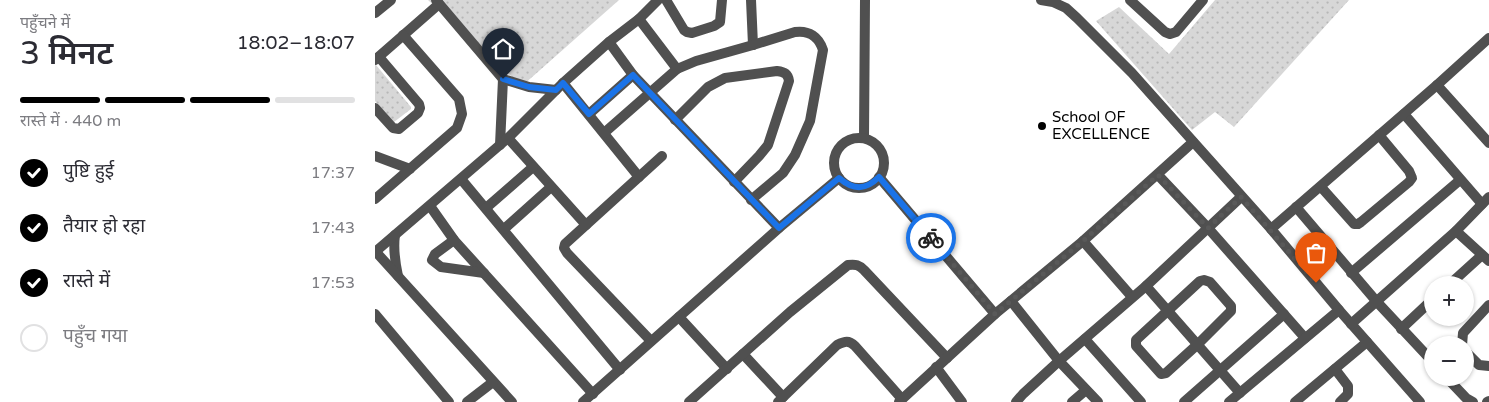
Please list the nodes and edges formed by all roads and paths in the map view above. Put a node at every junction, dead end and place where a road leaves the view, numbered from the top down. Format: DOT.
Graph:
graph roads {
  1 [pos="391,0"];
  2 [pos="658,0"];
  3 [pos="665,0"];
  4 [pos="722,0"];
  5 [pos="751,0"];
  6 [pos="865,0"];
  7 [pos="1041,0"];
  8 [pos="1130,0"];
  9 [pos="1203,0"];
  10 [pos="437,2"];
  11 [pos="375,14"];
  12 [pos="639,19"];
  13 [pos="403,35"];
  14 [pos="1489,38"];
  15 [pos="609,42"];
  16 [pos="753,45"];
  17 [pos="377,59"];
  18 [pos="677,68"];
  19 [pos="633,75"];
  20 [pos="503,79"];
  21 [pos="1437,85"];
  22 [pos="560,87"];
  23 [pos="650,93"];
  24 [pos="375,108"];
  25 [pos="589,114"];
  26 [pos="1404,114"];
  27 [pos="675,120"];
  28 [pos="604,133"];
  29 [pos="1379,135"];
  30 [pos="864,138"];
  31 [pos="504,141"];
  32 [pos="1193,142"];
  33 [pos="1489,143"];
  34 [pos="375,156"];
  35 [pos="662,156"];
  36 [pos="533,167"];
  37 [pos="410,169"];
  38 [pos="1158,175"];
  39 [pos="639,177"];
  40 [pos="879,177"];
  41 [pos="839,178"];
  42 [pos="461,179"];
  43 [pos="1460,180"];
  44 [pos="734,182"];
  45 [pos="551,187"];
  46 [pos="1321,187"];
  47 [pos="1241,197"];
  48 [pos="375,199"];
  49 [pos="751,200"];
  50 [pos="1486,201"];
  51 [pos="430,206"];
  52 [pos="486,208"];
  53 [pos="1296,208"];
  54 [pos="586,225"];
  55 [pos="779,228"];
  56 [pos="1208,228"];
  57 [pos="504,229"];
  58 [pos="1271,229"];
  59 [pos="1456,231"];
  60 [pos="395,235"];
  61 [pos="454,240"];
  62 [pos="1083,241"];
  63 [pos="375,252"];
  64 [pos="1486,258"];
  65 [pos="483,273"];
  66 [pos="1351,273"];
  67 [pos="1461,276"];
  68 [pos="399,277"];
  69 [pos="1146,286"];
  70 [pos="1132,297"];
  71 [pos="1011,301"];
  72 [pos="1377,302"];
  73 [pos="1489,304"];
  74 [pos="1424,307"];
  75 [pos="1339,310"];
  76 [pos="1167,311"];
  77 [pos="375,314"];
  78 [pos="995,314"];
  79 [pos="1284,314"];
  80 [pos="679,317"];
  81 [pos="1351,324"];
  82 [pos="1401,329"];
  83 [pos="1463,336"];
  84 [pos="1305,338"];
  85 [pos="1085,339"];
  86 [pos="651,341"];
  87 [pos="1367,342"];
  88 [pos="1198,344"];
  89 [pos="1424,353"];
  90 [pos="743,354"];
  91 [pos="947,358"];
  92 [pos="1474,360"];
  93 [pos="1059,361"];
  94 [pos="1489,366"];
  95 [pos="936,367"];
  96 [pos="727,369"];
  97 [pos="1335,369"];
  98 [pos="620,370"];
  99 [pos="1221,370"];
  100 [pos="493,382"];
  101 [pos="1455,386"];
  102 [pos="1086,390"];
  103 [pos="1240,393"];
  104 [pos="593,394"];
  105 [pos="780,400"];
  106 [pos="900,401"];
  107 [pos="449,402"];
  108 [pos="467,402"];
  109 [pos="511,402"];
  110 [pos="583,402"];
  111 [pos="689,402"];
  112 [pos="962,402"];
  113 [pos="1016,402"];
  114 [pos="1072,402"];
  115 [pos="1098,402"];
  116 [pos="1141,402"];
  117 [pos="1184,402"];
  118 [pos="1229,402"];
  119 [pos="1295,402"];
  120 [pos="1340,402"];
  121 [pos="1420,402"];
  122 [pos="1473,402"];
  1 -- 11 [label="street"];
  2 -- 12 [label="street"];
  3 -- 4 [label="street"];
  5 -- 16 [label="street"];
  6 -- 30 [label="street"];
  7 -- 32 [label="street"];
  8 -- 9 [label="street"];
  10 -- 13 [label="street"];
  10 -- 20 [label="street"];
  12 -- 15 [label="street"];
  12 -- 18 [label="street"];
  13 -- 17 [label="street"];
  13 -- 37 [label="street"];
  14 -- 21 [label="street"];
  15 -- 19 [label="street"];
  15 -- 22 [label="street"];
  16 -- 18 [label="street"];
  16 -- 49 [label="street"];
  17 -- 24 [label="street"];
  18 -- 23 [label="street"];
  19 -- 23 [label="street"];
  19 -- 25 [label="street"];
  20 -- 22 [label="street"];
  20 -- 31 [label="street"];
  21 -- 26 [label="street"];
  21 -- 33 [label="street"];
  22 -- 25 [label="street"];
  22 -- 31 [label="street"];
  23 -- 27 [label="street"];
  23 -- 28 [label="street"];
  25 -- 28 [label="street"];
  26 -- 29 [label="street"];
  26 -- 43 [label="street"];
  27 -- 44 [label="street"];
  27 -- 44 [label="street"];
  28 -- 39 [label="street"];
  29 -- 46 [label="street"];
  29 -- 46 [label="street"];
  30 -- 40 [label="street"];
  30 -- 41 [label="street"];
  31 -- 36 [label="street"];
  31 -- 42 [label="street"];
  32 -- 38 [label="street"];
  32 -- 47 [label="street"];
  34 -- 37 [label="street"];
  35 -- 39 [label="street"];
  36 -- 45 [label="street"];
  36 -- 52 [label="street"];
  37 -- 48 [label="street"];
  38 -- 56 [label="street"];
  38 -- 62 [label="street"];
  39 -- 54 [label="street"];
  40 -- 41 [label="street"];
  40 -- 78 [label="street"];
  41 -- 55 [label="street"];
  42 -- 51 [label="street"];
  42 -- 52 [label="street"];
  43 -- 50 [label="street"];
  43 -- 66 [label="street"];
  44 -- 49 [label="street"];
  45 -- 54 [label="street"];
  45 -- 57 [label="street"];
  46 -- 53 [label="street"];
  47 -- 56 [label="street"];
  47 -- 58 [label="street"];
  49 -- 55 [label="street"];
  50 -- 59 [label="street"];
  51 -- 60 [label="street"];
  51 -- 61 [label="street"];
  52 -- 57 [label="street"];
  53 -- 58 [label="street"];
  53 -- 66 [label="street"];
  54 -- 86 [label="street"];
  55 -- 80 [label="street"];
  56 -- 69 [label="street"];
  56 -- 79 [label="street"];
  57 -- 98 [label="street"];
  58 -- 75 [label="street"];
  59 -- 64 [label="street"];
  59 -- 72 [label="street"];
  60 -- 63 [label="street"];
  60 -- 68 [label="street"];
  61 -- 65 [label="street"];
  61 -- 65 [label="street"];
  62 -- 70 [label="street"];
  62 -- 71 [label="street"];
  63 -- 68 [label="street"];
  64 -- 67 [label="street"];
  65 -- 104 [label="street"];
  66 -- 72 [label="street"];
  68 -- 100 [label="street"];
  69 -- 70 [label="street"];
  69 -- 76 [label="street"];
  70 -- 85 [label="street"];
  71 -- 78 [label="street"];
  71 -- 93 [label="street"];
  72 -- 81 [label="street"];
  72 -- 82 [label="street"];
  73 -- 83 [label="street"];
  74 -- 82 [label="street"];
  75 -- 81 [label="street"];
  75 -- 84 [label="street"];
  76 -- 88 [label="street"];
  76 -- 88 [label="street"];
  76 -- 88 [label="street"];
  77 -- 107 [label="street"];
  78 -- 91 [label="street"];
  79 -- 84 [label="street"];
  79 -- 99 [label="street"];
  80 -- 86 [label="street"];
  80 -- 96 [label="street"];
  81 -- 87 [label="street"];
  82 -- 89 [label="street"];
  84 -- 103 [label="street"];
  85 -- 93 [label="street"];
  85 -- 116 [label="street"];
  86 -- 98 [label="street"];
  87 -- 97 [label="street"];
  87 -- 121 [label="street"];
  88 -- 99 [label="street"];
  90 -- 91 [label="street"];
  90 -- 96 [label="street"];
  90 -- 105 [label="street"];
  91 -- 95 [label="street"];
  92 -- 94 [label="street"];
  93 -- 102 [label="street"];
  93 -- 113 [label="street"];
  95 -- 106 [label="street"];
  95 -- 112 [label="street"];
  96 -- 111 [label="street"];
  97 -- 119 [label="street"];
  97 -- 120 [label="street"];
  98 -- 104 [label="street"];
  99 -- 103 [label="street"];
  99 -- 117 [label="street"];
  100 -- 108 [label="street"];
  100 -- 109 [label="street"];
  101 -- 122 [label="street"];
  102 -- 114 [label="street"];
  102 -- 115 [label="street"];
  103 -- 118 [label="street"];
  104 -- 110 [label="street"];
  105 -- 106 [label="street"];
}
